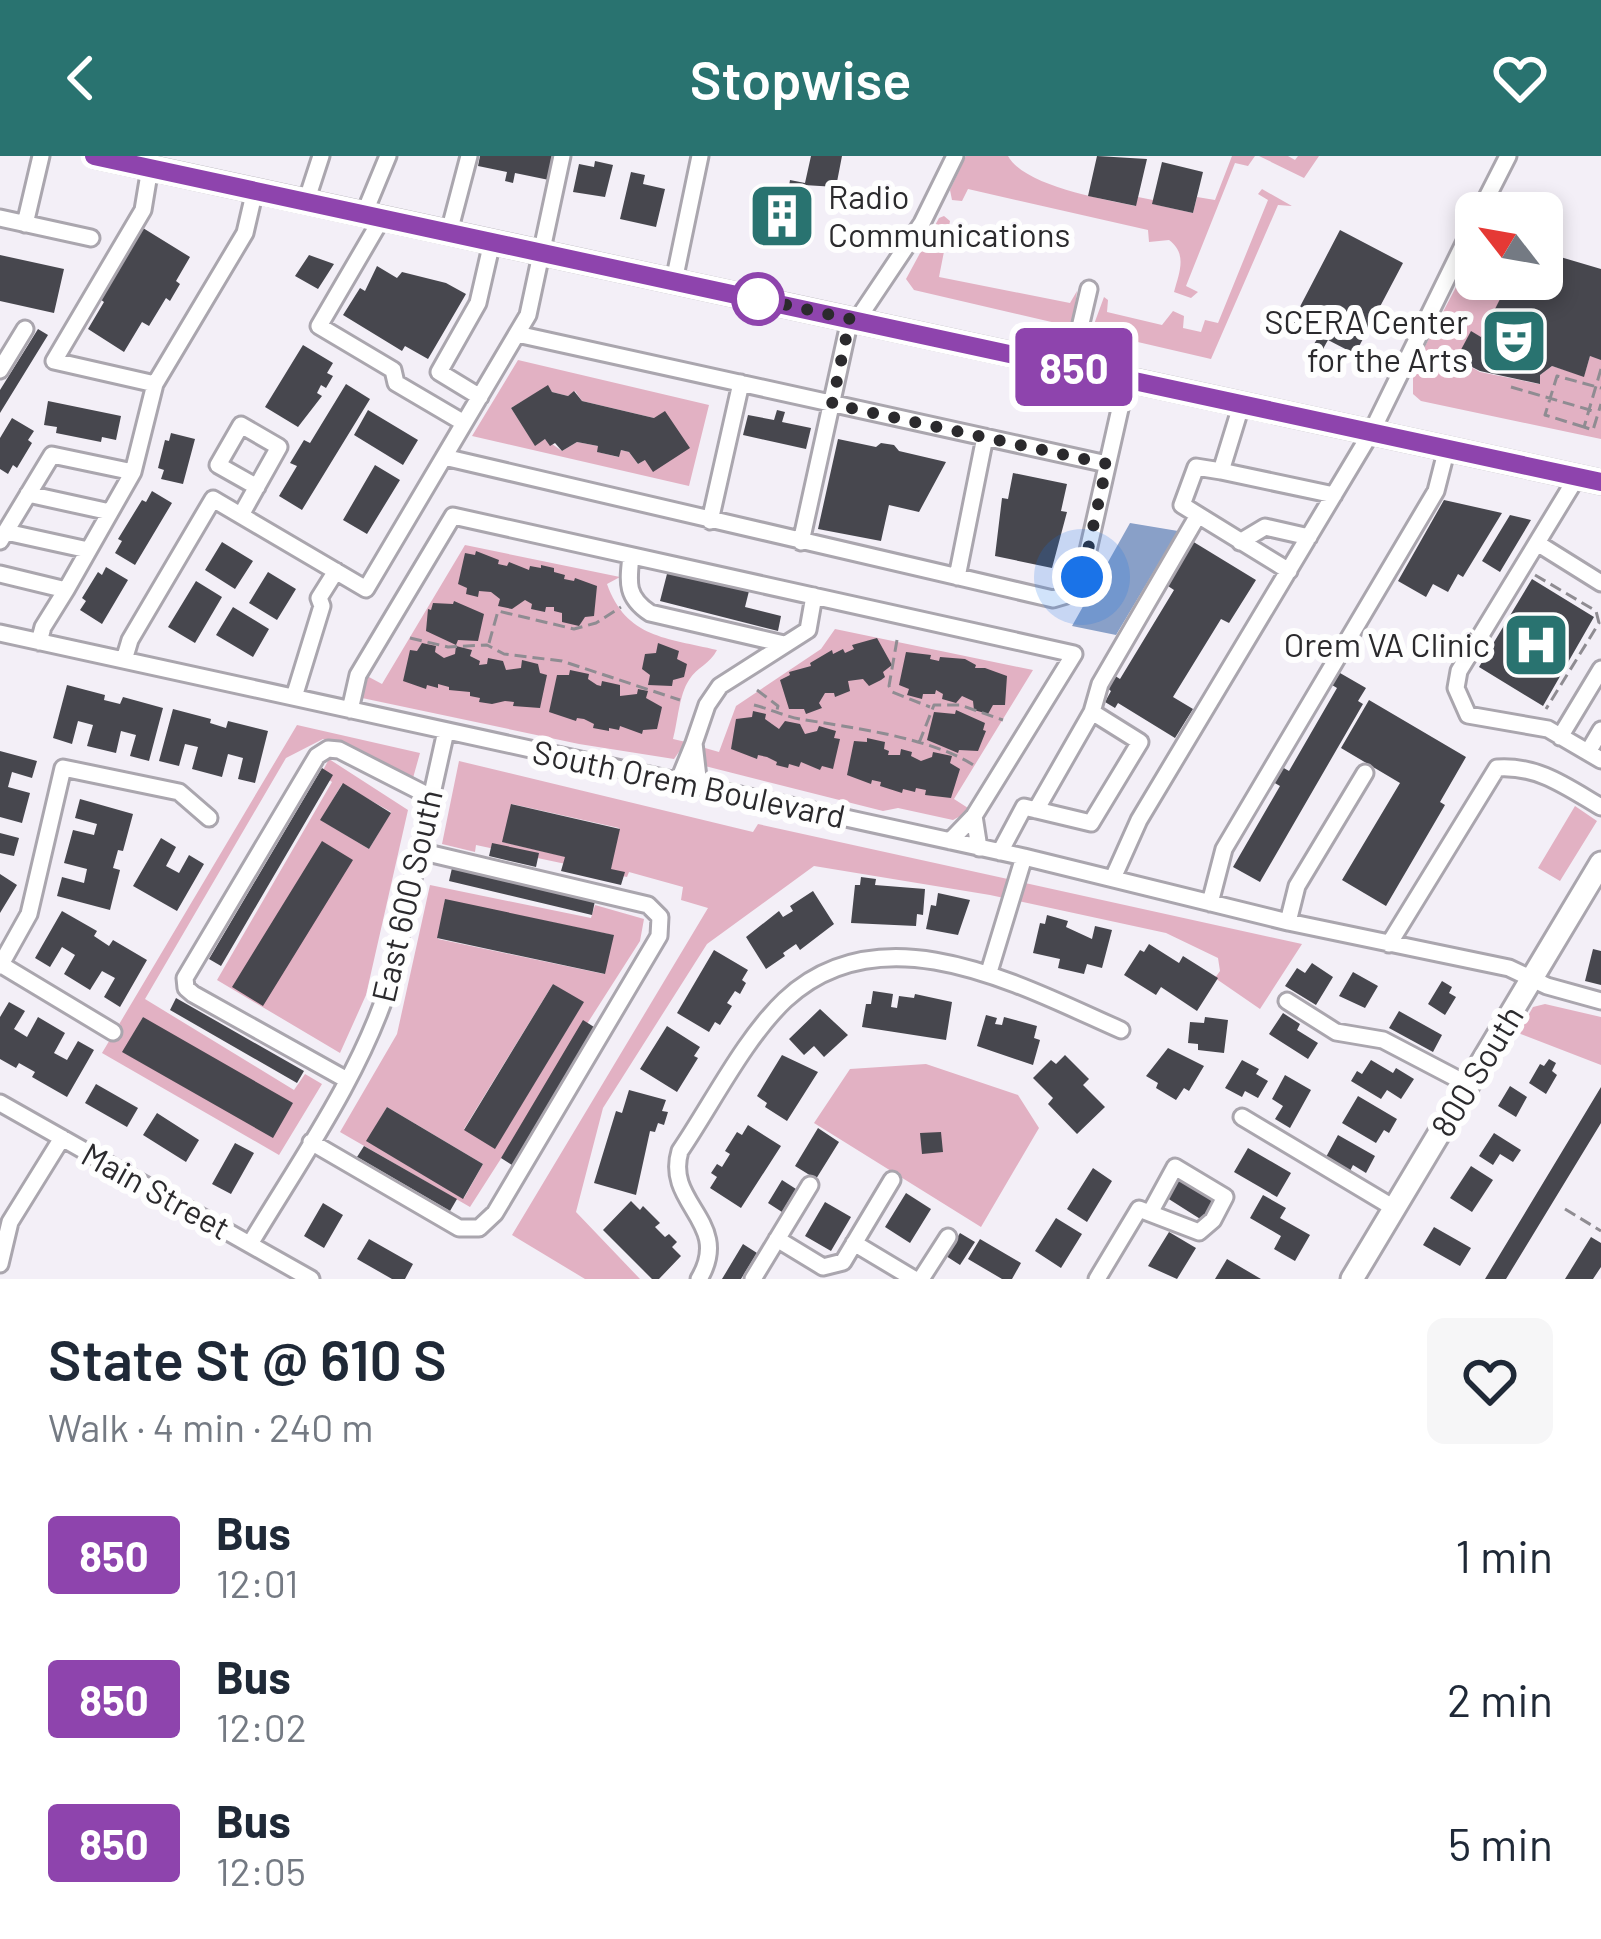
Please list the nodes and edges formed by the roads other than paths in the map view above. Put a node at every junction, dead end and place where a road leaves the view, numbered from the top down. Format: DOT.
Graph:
graph roads {
  1 [pos="40,156"];
  2 [pos="95,156"];
  3 [pos="321,156"];
  4 [pos="388,156"];
  5 [pos="469,156"];
  6 [pos="562,156"];
  7 [pos="700,156"];
  8 [pos="955,156"];
  9 [pos="1508,156"];
  10 [pos="173,165"];
  11 [pos="255,190"];
  12 [pos="1490,192"];
  13 [pos="306,202"];
  14 [pos="373,216"];
  15 [pos="0,218"];
  16 [pos="25,224"];
  17 [pos="449,232"];
  18 [pos="91,238"];
  19 [pos="492,242"];
  20 [pos="543,253"];
  21 [pos="1455,263"];
  22 [pos="674,281"];
  23 [pos="1089,290"];
  24 [pos="854,320"];
  25 [pos="25,328"];
  26 [pos="518,334"];
  27 [pos="1071,366"];
  28 [pos="0,370"];
  29 [pos="1127,379"];
  30 [pos="741,383"];
  31 [pos="155,384"];
  32 [pos="480,397"];
  33 [pos="1242,403"];
  34 [pos="832,404"];
  35 [pos="464,424"];
  36 [pos="1372,431"];
  37 [pos="986,437"];
  38 [pos="1447,448"];
  39 [pos="444,457"];
  40 [pos="1107,464"];
  41 [pos="1221,471"];
  42 [pos="134,472"];
  43 [pos="1577,477"];
  44 [pos="1601,482"];
  45 [pos="256,487"];
  46 [pos="28,494"];
  47 [pos="1334,495"];
  48 [pos="110,512"];
  49 [pos="241,515"];
  50 [pos="1197,517"];
  51 [pos="710,521"];
  52 [pos="3,537"];
  53 [pos="1309,537"];
  54 [pos="801,542"];
  55 [pos="1240,542"];
  56 [pos="1537,543"];
  57 [pos="88,550"];
  58 [pos="632,556"];
  59 [pos="335,571"];
  60 [pos="1289,572"];
  61 [pos="0,574"];
  62 [pos="957,577"];
  63 [pos="1601,583"];
  64 [pos="65,590"];
  65 [pos="814,596"];
  66 [pos="0,633"];
  67 [pos="39,642"];
  68 [pos="784,644"];
  69 [pos="124,661"];
  70 [pos="1601,669"];
  71 [pos="294,698"];
  72 [pos="350,710"];
  73 [pos="1092,712"];
  74 [pos="1601,730"];
  75 [pos="446,731"];
  76 [pos="1560,737"];
  77 [pos="694,743"];
  78 [pos="1594,756"];
  79 [pos="1365,773"];
  80 [pos="678,782"];
  81 [pos="699,786"];
  82 [pos="431,797"];
  83 [pos="1601,807"];
  84 [pos="1036,809"];
  85 [pos="974,815"];
  86 [pos="209,818"];
  87 [pos="950,841"];
  88 [pos="979,848"];
  89 [pos="419,851"];
  90 [pos="1000,852"];
  91 [pos="1024,857"];
  92 [pos="1601,863"];
  93 [pos="1113,878"];
  94 [pos="1210,903"];
  95 [pos="1288,922"];
  96 [pos="1383,942"];
  97 [pos="0,965"];
  98 [pos="989,971"];
  99 [pos="1532,978"];
  100 [pos="1601,1000"];
  101 [pos="1287,1001"];
  102 [pos="1120,1030"];
  103 [pos="112,1032"];
  104 [pos="347,1081"];
  105 [pos="1469,1085"];
  106 [pos="0,1102"];
  107 [pos="1242,1117"];
  108 [pos="62,1138"];
  109 [pos="311,1142"];
  110 [pos="892,1180"];
  111 [pos="811,1185"];
  112 [pos="1394,1208"];
  113 [pos="1154,1212"];
  114 [pos="948,1237"];
  115 [pos="778,1239"];
  116 [pos="854,1243"];
  117 [pos="250,1244"];
  118 [pos="0,1264"];
  119 [pos="311,1279"];
  120 [pos="699,1279"];
  121 [pos="753,1279"];
  122 [pos="918,1279"];
  123 [pos="1096,1279"];
  124 [pos="1352,1279"];
  1 -- 16 [label="street"];
  2 -- 10 [label="main road"];
  3 -- 13 [label="street"];
  4 -- 14 [label="street"];
  5 -- 17 [label="street"];
  6 -- 20 [label="street"];
  7 -- 22 [label="street"];
  8 -- 24 [label="street"];
  9 -- 12 [label="street"];
  10 -- 11 [label="main road"];
  10 -- 31 [label="street"];
  11 -- 13 [label="main road"];
  11 -- 31 [label="street"];
  13 -- 14 [label="main road"];
  14 -- 17 [label="main road"];
  14 -- 35 [label="street"];
  15 -- 16 [label="street"];
  16 -- 18 [label="street"];
  17 -- 19 [label="main road"];
  19 -- 20 [label="main road"];
  19 -- 32 [label="street"];
  20 -- 22 [label="main road"];
  20 -- 26 [label="street"];
  21 -- 36 [label="street"];
  22 -- 24 [label="main road"];
  23 -- 27 [label="street"];
  24 -- 27 [label="main road"];
  24 -- 34 [label="street"];
  25 -- 28 [label="street"];
  26 -- 30 [label="street"];
  26 -- 32 [label="street"];
  27 -- 29 [label="main road"];
  29 -- 33 [label="main road"];
  29 -- 40 [label="street"];
  30 -- 34 [label="street"];
  30 -- 51 [label="street"];
  31 -- 42 [label="street"];
  32 -- 35 [label="street"];
  33 -- 36 [label="main road"];
  33 -- 41 [label="street"];
  34 -- 37 [label="street"];
  34 -- 54 [label="street"];
  35 -- 39 [label="street"];
  36 -- 38 [label="main road"];
  36 -- 47 [label="street"];
  37 -- 40 [label="street"];
  37 -- 62 [label="street"];
  38 -- 43 [label="main road"];
  38 -- 94 [label="street"];
  39 -- 51 [label="street"];
  39 -- 59 [label="street"];
  40 -- 62 [label="street"];
  41 -- 47 [label="street"];
  41 -- 50 [label="street"];
  42 -- 46 [label="street"];
  42 -- 48 [label="street"];
  43 -- 44 [label="main road"];
  43 -- 56 [label="street"];
  45 -- 45 [label="street"];
  45 -- 49 [label="street"];
  46 -- 48 [label="street"];
  46 -- 52 [label="street"];
  47 -- 53 [label="street"];
  48 -- 57 [label="street"];
  49 -- 59 [label="street"];
  49 -- 69 [label="street"];
  50 -- 55 [label="street"];
  50 -- 73 [label="street"];
  51 -- 54 [label="street"];
  52 -- 57 [label="street"];
  53 -- 55 [label="street"];
  53 -- 60 [label="street"];
  54 -- 62 [label="street"];
  55 -- 60 [label="street"];
  56 -- 63 [label="street"];
  56 -- 76 [label="street"];
  57 -- 64 [label="street"];
  58 -- 65 [label="street"];
  58 -- 68 [label="street"];
  58 -- 72 [label="street"];
  59 -- 71 [label="street"];
  60 -- 93 [label="street"];
  61 -- 64 [label="street"];
  64 -- 67 [label="street"];
  65 -- 68 [label="street"];
  65 -- 85 [label="street"];
  66 -- 67 [label="street, South Orem Boulevard"];
  67 -- 69 [label="street, South Orem Boulevard"];
  68 -- 77 [label="street"];
  69 -- 71 [label="street, South Orem Boulevard"];
  70 -- 76 [label="street"];
  71 -- 72 [label="street, South Orem Boulevard"];
  72 -- 75 [label="street, South Orem Boulevard"];
  73 -- 84 [label="street"];
  73 -- 84 [label="street"];
  74 -- 78 [label="street"];
  75 -- 80 [label="street, South Orem Boulevard"];
  75 -- 82 [label="street, East 600 South"];
  76 -- 78 [label="street"];
  77 -- 80 [label="street"];
  77 -- 81 [label="street"];
  79 -- 95 [label="street"];
  80 -- 81 [label="street, South Orem Boulevard"];
  81 -- 87 [label="street, South Orem Boulevard"];
  82 -- 89 [label="street, East 600 South"];
  82 -- 104 [label="street"];
  83 -- 96 [label="street"];
  84 -- 90 [label="street"];
  85 -- 87 [label="street"];
  85 -- 88 [label="street"];
  86 -- 97 [label="street"];
  87 -- 88 [label="street, South Orem Boulevard"];
  88 -- 90 [label="street, South Orem Boulevard"];
  89 -- 104 [label="street, East 600 South"];
  89 -- 109 [label="street"];
  90 -- 91 [label="street, South Orem Boulevard"];
  91 -- 93 [label="street, South Orem Boulevard"];
  91 -- 98 [label="street"];
  92 -- 99 [label="main road, 800 South"];
  93 -- 94 [label="street, South Orem Boulevard"];
  94 -- 95 [label="street, South Orem Boulevard"];
  95 -- 96 [label="street, South Orem Boulevard"];
  96 -- 99 [label="street, South Orem Boulevard"];
  97 -- 103 [label="street"];
  98 -- 102 [label="street"];
  98 -- 120 [label="street"];
  99 -- 100 [label="street, South Orem Boulevard"];
  99 -- 105 [label="main road, 800 South"];
  101 -- 105 [label="street"];
  104 -- 109 [label="street, East 600 South"];
  105 -- 112 [label="main road, 800 South"];
  106 -- 108 [label="street, Main Street"];
  107 -- 112 [label="street"];
  108 -- 117 [label="street, Main Street"];
  108 -- 118 [label="street"];
  109 -- 117 [label="street, East 600 South"];
  110 -- 116 [label="street"];
  111 -- 115 [label="street"];
  112 -- 124 [label="main road, 800 South"];
  113 -- 113 [label="street"];
  113 -- 123 [label="street"];
  114 -- 122 [label="street"];
  115 -- 116 [label="street"];
  115 -- 121 [label="street"];
  116 -- 122 [label="street"];
  117 -- 119 [label="street, Main Street"];
}
